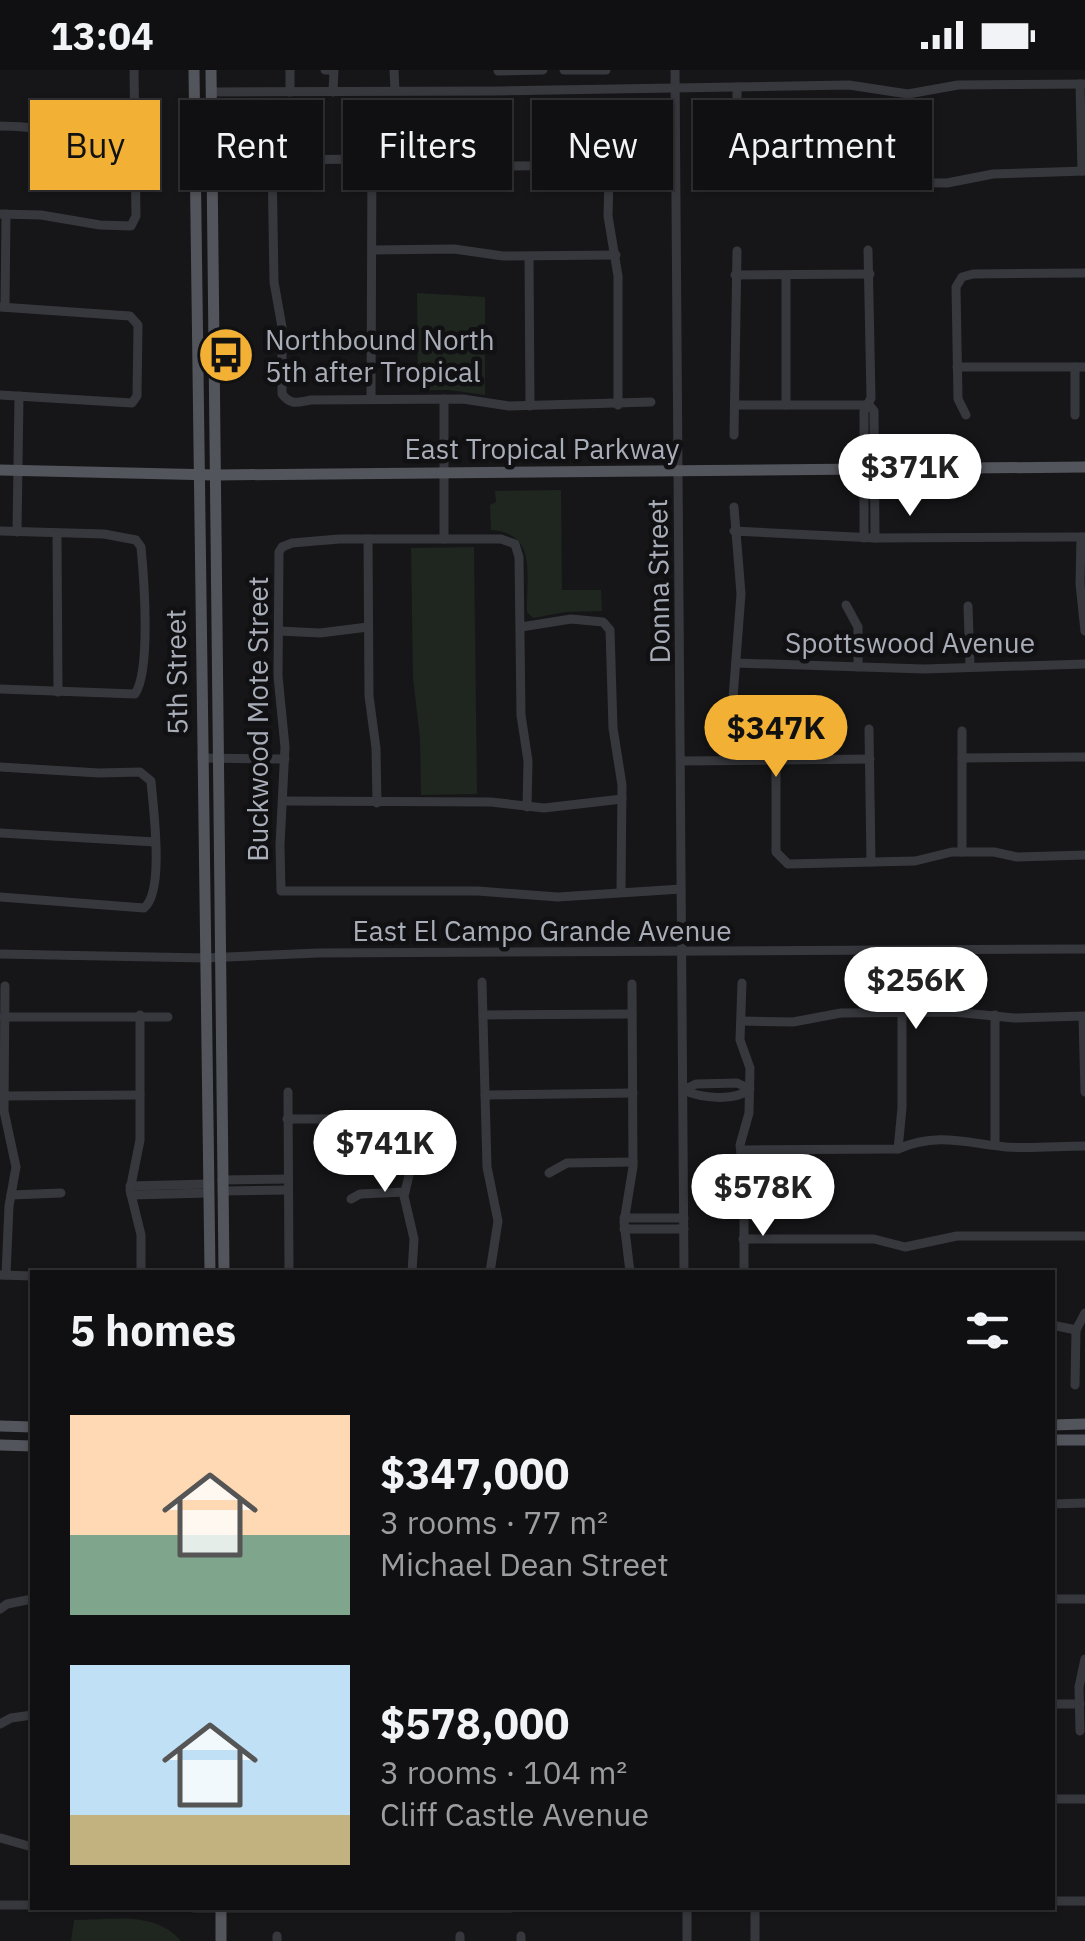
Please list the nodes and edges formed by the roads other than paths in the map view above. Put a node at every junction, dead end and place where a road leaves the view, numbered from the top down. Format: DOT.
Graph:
graph roads {
  1 [pos="134,70"];
  2 [pos="194,70"];
  3 [pos="211,70"];
  4 [pos="290,70"];
  5 [pos="325,70"];
  6 [pos="394,70"];
  7 [pos="498,70"];
  8 [pos="543,70"];
  9 [pos="564,70"];
  10 [pos="606,70"];
  11 [pos="675,70"];
  12 [pos="1082,84"];
  13 [pos="737,87"];
  14 [pos="675,89"];
  15 [pos="606,90"];
  16 [pos="394,91"];
  17 [pos="498,91"];
  18 [pos="211,92"];
  19 [pos="290,92"];
  20 [pos="334,92"];
  21 [pos="134,100"];
  22 [pos="194,100"];
  23 [pos="211,100"];
  24 [pos="737,100"];
  25 [pos="0,126"];
  26 [pos="30,127"];
  27 [pos="512,166"];
  28 [pos="1083,171"];
  29 [pos="932,183"];
  30 [pos="136,190"];
  31 [pos="194,190"];
  32 [pos="211,190"];
  33 [pos="272,190"];
  34 [pos="372,190"];
  35 [pos="3,214"];
  36 [pos="373,250"];
  37 [pos="868,250"];
  38 [pos="737,251"];
  39 [pos="616,255"];
  40 [pos="529,256"];
  41 [pos="1085,273"];
  42 [pos="870,274"];
  43 [pos="735,276"];
  44 [pos="786,276"];
  45 [pos="2,307"];
  46 [pos="958,367"];
  47 [pos="1080,367"];
  48 [pos="0,396"];
  49 [pos="19,396"];
  50 [pos="371,399"];
  51 [pos="444,399"];
  52 [pos="650,402"];
  53 [pos="869,404"];
  54 [pos="618,405"];
  55 [pos="734,405"];
  56 [pos="786,405"];
  57 [pos="530,406"];
  58 [pos="966,416"];
  59 [pos="1075,416"];
  60 [pos="734,436"];
  61 [pos="1085,467"];
  62 [pos="0,470"];
  63 [pos="869,470"];
  64 [pos="17,471"];
  65 [pos="679,472"];
  66 [pos="444,474"];
  67 [pos="197,475"];
  68 [pos="216,475"];
  69 [pos="734,507"];
  70 [pos="0,532"];
  71 [pos="16,532"];
  72 [pos="734,532"];
  73 [pos="57,533"];
  74 [pos="1083,537"];
  75 [pos="870,538"];
  76 [pos="368,539"];
  77 [pos="444,539"];
  78 [pos="846,605"];
  79 [pos="968,606"];
  80 [pos="368,627"];
  81 [pos="520,627"];
  82 [pos="279,631"];
  83 [pos="1085,631"];
  84 [pos="736,664"];
  85 [pos="1085,664"];
  86 [pos="970,666"];
  87 [pos="858,667"];
  88 [pos="0,689"];
  89 [pos="58,692"];
  90 [pos="733,698"];
  91 [pos="869,729"];
  92 [pos="962,731"];
  93 [pos="1085,757"];
  94 [pos="202,758"];
  95 [pos="217,758"];
  96 [pos="962,758"];
  97 [pos="286,759"];
  98 [pos="870,759"];
  99 [pos="776,760"];
  100 [pos="682,762"];
  101 [pos="0,767"];
  102 [pos="622,799"];
  103 [pos="283,801"];
  104 [pos="377,802"];
  105 [pos="527,807"];
  106 [pos="0,834"];
  107 [pos="155,842"];
  108 [pos="962,852"];
  109 [pos="1085,856"];
  110 [pos="871,862"];
  111 [pos="681,889"];
  112 [pos="621,891"];
  113 [pos="0,898"];
  114 [pos="1085,949"];
  115 [pos="682,952"];
  116 [pos="0,954"];
  117 [pos="220,955"];
  118 [pos="205,958"];
  119 [pos="482,982"];
  120 [pos="742,983"];
  121 [pos="632,984"];
  122 [pos="5,986"];
  123 [pos="902,1012"];
  124 [pos="140,1014"];
  125 [pos="632,1014"];
  126 [pos="483,1015"];
  127 [pos="995,1016"];
  128 [pos="1084,1016"];
  129 [pos="3,1017"];
  130 [pos="168,1017"];
  131 [pos="741,1021"];
  132 [pos="750,1089"];
  133 [pos="683,1090"];
  134 [pos="288,1092"];
  135 [pos="1085,1092"];
  136 [pos="485,1094"];
  137 [pos="632,1094"];
  138 [pos="140,1095"];
  139 [pos="4,1096"];
  140 [pos="413,1118"];
  141 [pos="435,1119"];
  142 [pos="287,1120"];
  143 [pos="208,1141"];
  144 [pos="995,1144"];
  145 [pos="1085,1146"];
  146 [pos="898,1149"];
  147 [pos="741,1150"];
  148 [pos="633,1162"];
  149 [pos="550,1173"];
  150 [pos="288,1178"];
  151 [pos="744,1182"];
  152 [pos="222,1185"];
  153 [pos="208,1189"];
  154 [pos="130,1190"];
  155 [pos="288,1190"];
  156 [pos="404,1192"];
  157 [pos="62,1193"];
  158 [pos="11,1195"];
  159 [pos="351,1199"];
  160 [pos="744,1207"];
  161 [pos="624,1224"];
  162 [pos="684,1224"];
  163 [pos="1085,1236"];
  164 [pos="223,1238"];
  165 [pos="744,1239"];
  166 [pos="141,1270"];
  167 [pos="210,1270"];
  168 [pos="224,1270"];
  169 [pos="289,1270"];
  170 [pos="412,1270"];
  171 [pos="490,1270"];
  172 [pos="630,1270"];
  173 [pos="684,1270"];
  174 [pos="744,1270"];
  175 [pos="3,1275"];
  176 [pos="30,1276"];
  177 [pos="1085,1314"];
  178 [pos="1055,1326"];
  179 [pos="1076,1330"];
  180 [pos="1075,1386"];
  181 [pos="1055,1424"];
  182 [pos="1085,1424"];
  183 [pos="0,1426"];
  184 [pos="30,1427"];
  185 [pos="1055,1440"];
  186 [pos="1085,1440"];
  187 [pos="0,1445"];
  188 [pos="30,1446"];
  189 [pos="1085,1503"];
  190 [pos="1055,1504"];
  191 [pos="30,1599"];
  192 [pos="1055,1600"];
  193 [pos="1085,1600"];
  194 [pos="0,1610"];
  195 [pos="1085,1659"];
  196 [pos="1055,1704"];
  197 [pos="1080,1704"];
  198 [pos="30,1715"];
  199 [pos="0,1724"];
  200 [pos="1080,1731"];
  201 [pos="1085,1798"];
  202 [pos="1055,1799"];
  203 [pos="1,1838"];
  204 [pos="30,1846"];
  205 [pos="1085,1900"];
  206 [pos="1055,1901"];
  207 [pos="0,1904"];
  208 [pos="30,1905"];
  209 [pos="221,1910"];
  210 [pos="687,1910"];
  211 [pos="755,1910"];
  212 [pos="221,1941"];
  213 [pos="687,1941"];
  214 [pos="755,1941"];
  1 -- 21 [label="street"];
  2 -- 22 [label="main road, 5th Street"];
  3 -- 18 [label="main road, 5th Street"];
  4 -- 19 [label="street"];
  5 -- 20 [label="street"];
  6 -- 16 [label="street"];
  7 -- 8 [label="street"];
  7 -- 17 [label="street"];
  9 -- 10 [label="street"];
  10 -- 15 [label="street"];
  11 -- 14 [label="street, Donna Street"];
  12 -- 13 [label="street"];
  12 -- 28 [label="street"];
  13 -- 14 [label="street"];
  13 -- 24 [label="street"];
  14 -- 15 [label="street"];
  14 -- 65 [label="street, Donna Street"];
  15 -- 17 [label="street"];
  16 -- 17 [label="street"];
  16 -- 20 [label="street"];
  18 -- 19 [label="street"];
  18 -- 23 [label="main road, 5th Street"];
  19 -- 20 [label="street"];
  25 -- 26 [label="street"];
  27 -- 39 [label="street"];
  28 -- 29 [label="street"];
  30 -- 35 [label="street"];
  31 -- 67 [label="main road, 5th Street"];
  32 -- 68 [label="main road, 5th Street"];
  33 -- 50 [label="street"];
  34 -- 36 [label="street"];
  35 -- 45 [label="street"];
  36 -- 40 [label="street"];
  36 -- 50 [label="street"];
  37 -- 42 [label="street"];
  38 -- 43 [label="street"];
  39 -- 40 [label="street"];
  39 -- 54 [label="street"];
  40 -- 57 [label="street"];
  41 -- 46 [label="street"];
  42 -- 44 [label="street"];
  42 -- 53 [label="street"];
  43 -- 44 [label="street"];
  43 -- 55 [label="street"];
  44 -- 56 [label="street"];
  45 -- 49 [label="street"];
  46 -- 47 [label="street"];
  46 -- 58 [label="street"];
  47 -- 59 [label="street"];
  48 -- 49 [label="street"];
  49 -- 64 [label="street"];
  50 -- 51 [label="street"];
  51 -- 57 [label="street"];
  51 -- 66 [label="street"];
  52 -- 54 [label="street"];
  53 -- 56 [label="street"];
  53 -- 63 [label="street"];
  54 -- 57 [label="street"];
  55 -- 56 [label="street"];
  55 -- 60 [label="street"];
  61 -- 63 [label="main road, East Tropical Parkway"];
  62 -- 64 [label="main road, East Tropical Parkway"];
  63 -- 65 [label="main road, East Tropical Parkway"];
  63 -- 75 [label="street"];
  64 -- 67 [label="main road, East Tropical Parkway"];
  64 -- 71 [label="street"];
  65 -- 66 [label="main road, East Tropical Parkway"];
  65 -- 100 [label="street, Donna Street"];
  66 -- 68 [label="main road, East Tropical Parkway"];
  66 -- 77 [label="street"];
  67 -- 68 [label="main road, East Tropical Parkway"];
  67 -- 94 [label="main road, 5th Street"];
  68 -- 95 [label="main road, 5th Street"];
  69 -- 72 [label="street"];
  70 -- 71 [label="street"];
  71 -- 73 [label="street"];
  72 -- 75 [label="street"];
  72 -- 84 [label="street"];
  73 -- 89 [label="street"];
  73 -- 89 [label="street"];
  74 -- 75 [label="street"];
  74 -- 83 [label="street"];
  76 -- 77 [label="street"];
  76 -- 80 [label="street"];
  76 -- 82 [label="street, Buckwood Mote Street"];
  77 -- 81 [label="street"];
  78 -- 87 [label="street"];
  79 -- 86 [label="street"];
  80 -- 82 [label="street"];
  80 -- 104 [label="street"];
  81 -- 102 [label="street"];
  81 -- 105 [label="street"];
  82 -- 97 [label="street, Buckwood Mote Street"];
  84 -- 87 [label="street, Spottswood Avenue"];
  84 -- 90 [label="street"];
  85 -- 86 [label="street, Spottswood Avenue"];
  86 -- 87 [label="street, Spottswood Avenue"];
  88 -- 89 [label="street"];
  91 -- 98 [label="street"];
  92 -- 96 [label="street"];
  93 -- 96 [label="street"];
  94 -- 95 [label="street"];
  94 -- 118 [label="main road, 5th Street"];
  95 -- 97 [label="street"];
  95 -- 117 [label="main road, 5th Street"];
  96 -- 108 [label="street"];
  97 -- 103 [label="street, Buckwood Mote Street"];
  98 -- 99 [label="street"];
  98 -- 110 [label="street"];
  99 -- 100 [label="street"];
  99 -- 110 [label="street"];
  100 -- 111 [label="street, Donna Street"];
  101 -- 107 [label="street"];
  102 -- 105 [label="street"];
  102 -- 112 [label="street"];
  103 -- 104 [label="street"];
  103 -- 112 [label="street, Buckwood Mote Street"];
  104 -- 105 [label="street"];
  106 -- 107 [label="street"];
  107 -- 113 [label="street"];
  108 -- 109 [label="street"];
  108 -- 110 [label="street"];
  111 -- 112 [label="street"];
  111 -- 115 [label="street, Donna Street"];
  114 -- 115 [label="street, East El Campo Grande Avenue"];
  115 -- 117 [label="street, East El Campo Grande Avenue"];
  115 -- 133 [label="street, Donna Street"];
  116 -- 118 [label="street, East El Campo Grande Avenue"];
  117 -- 118 [label="street, East El Campo Grande Avenue"];
  117 -- 152 [label="main road, 5th Street"];
  118 -- 143 [label="main road, 5th Street"];
  119 -- 126 [label="street"];
  120 -- 131 [label="street"];
  121 -- 125 [label="street"];
  122 -- 129 [label="street"];
  123 -- 127 [label="street"];
  123 -- 131 [label="street"];
  123 -- 146 [label="street"];
  124 -- 129 [label="street"];
  124 -- 130 [label="street"];
  124 -- 138 [label="street"];
  125 -- 126 [label="street"];
  125 -- 137 [label="street"];
  126 -- 136 [label="street"];
  127 -- 128 [label="street"];
  127 -- 144 [label="street"];
  128 -- 135 [label="street"];
  129 -- 139 [label="street"];
  131 -- 132 [label="street"];
  132 -- 133 [label="street"];
  132 -- 147 [label="street"];
  133 -- 162 [label="street, Donna Street"];
  134 -- 142 [label="street"];
  136 -- 137 [label="street"];
  136 -- 171 [label="street"];
  137 -- 148 [label="street"];
  138 -- 139 [label="street"];
  138 -- 154 [label="street"];
  139 -- 158 [label="street"];
  140 -- 141 [label="street"];
  140 -- 142 [label="street"];
  140 -- 156 [label="street"];
  142 -- 150 [label="street"];
  143 -- 152 [label="main road"];
  143 -- 153 [label="main road, 5th Street"];
  144 -- 145 [label="street"];
  144 -- 146 [label="street"];
  146 -- 147 [label="street"];
  147 -- 151 [label="street"];
  148 -- 149 [label="street"];
  148 -- 161 [label="street"];
  150 -- 152 [label="street"];
  150 -- 155 [label="street"];
  152 -- 155 [label="street"];
  152 -- 164 [label="main road, 5th Street"];
  153 -- 154 [label="street"];
  153 -- 164 [label="main road"];
  153 -- 167 [label="main road, 5th Street"];
  154 -- 166 [label="street"];
  155 -- 169 [label="street"];
  156 -- 159 [label="street"];
  156 -- 170 [label="street"];
  157 -- 158 [label="street"];
  158 -- 175 [label="street"];
  160 -- 165 [label="street"];
  161 -- 162 [label="street"];
  161 -- 172 [label="street"];
  162 -- 173 [label="street, Donna Street"];
  163 -- 165 [label="street"];
  164 -- 168 [label="main road, 5th Street"];
  165 -- 174 [label="street"];
  175 -- 176 [label="street"];
  177 -- 179 [label="street"];
  178 -- 179 [label="street"];
  179 -- 180 [label="street"];
  181 -- 182 [label="main road"];
  183 -- 184 [label="main road"];
  185 -- 186 [label="main road"];
  187 -- 188 [label="main road"];
  189 -- 190 [label="street"];
  191 -- 194 [label="street"];
  192 -- 193 [label="street"];
  195 -- 197 [label="street"];
  196 -- 197 [label="street"];
  197 -- 200 [label="street"];
  198 -- 199 [label="street"];
  201 -- 202 [label="street"];
  203 -- 204 [label="street"];
  205 -- 206 [label="street"];
  207 -- 208 [label="street"];
  209 -- 212 [label="main road"];
  210 -- 213 [label="street"];
  211 -- 214 [label="street"];
}
